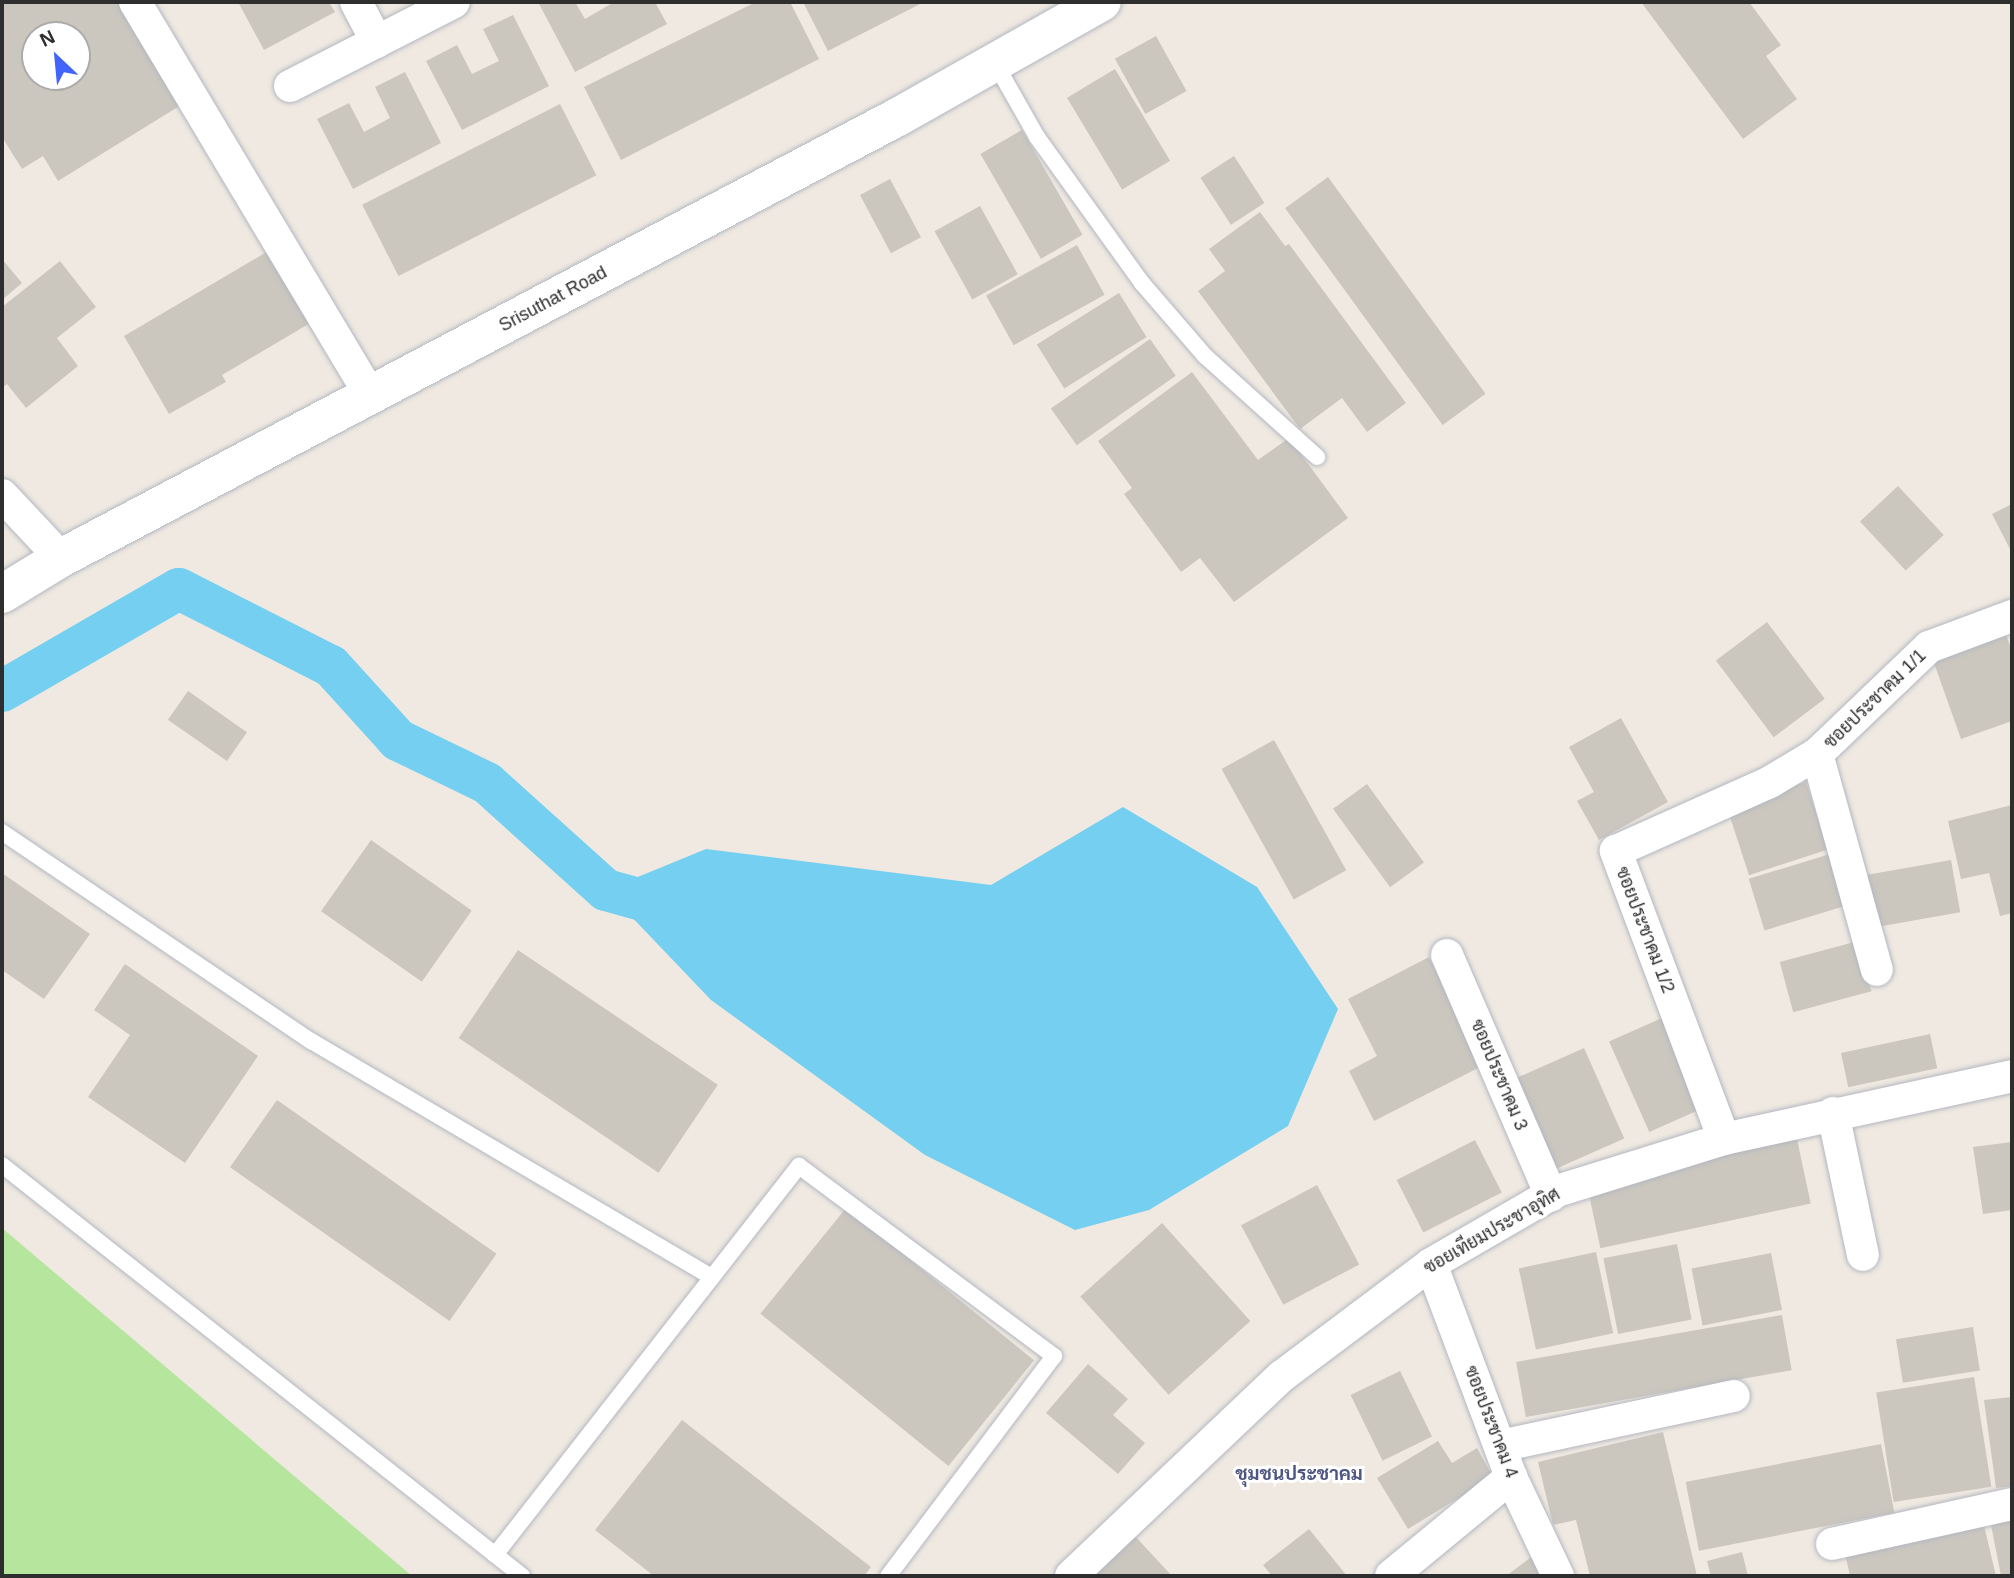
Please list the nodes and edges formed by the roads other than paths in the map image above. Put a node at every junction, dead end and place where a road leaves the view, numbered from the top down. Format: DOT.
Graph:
graph roads {
  1 [pos="135,2"];
  2 [pos="356,2"];
  3 [pos="454,2"];
  4 [pos="1102,2"];
  5 [pos="377,42"];
  6 [pos="995,62"];
  7 [pos="290,86"];
  8 [pos="371,396"];
  9 [pos="1317,457"];
  10 [pos="2,495"];
  11 [pos="61,558"];
  12 [pos="2,594"];
  13 [pos="2012,616"];
  14 [pos="1818,754"];
  15 [pos="2,832"];
  16 [pos="1447,955"];
  17 [pos="1877,970"];
  18 [pos="2012,1076"];
  19 [pos="1833,1113"];
  20 [pos="1724,1139"];
  21 [pos="2,1165"];
  22 [pos="1551,1195"];
  23 [pos="1863,1255"];
  24 [pos="1431,1264"];
  25 [pos="712,1277"];
  26 [pos="1734,1396"];
  27 [pos="1500,1446"];
  28 [pos="1511,1478"];
  29 [pos="2012,1504"];
  30 [pos="1832,1544"];
  31 [pos="495,1555"];
  32 [pos="522,1576"];
  33 [pos="888,1576"];
  34 [pos="1071,1576"];
  35 [pos="1391,1576"];
  36 [pos="1558,1576"];
  1 -- 8 [label="street"];
  2 -- 5 [label="street"];
  3 -- 5 [label="street"];
  4 -- 6 [label="street, Srisuthat Road"];
  5 -- 7 [label="street"];
  6 -- 8 [label="street, Srisuthat Road"];
  6 -- 9 [label="lane"];
  8 -- 11 [label="street, Srisuthat Road"];
  10 -- 11 [label="street"];
  11 -- 12 [label="street, Srisuthat Road"];
  13 -- 14 [label="street, ซอยประชาคม 1/1"];
  14 -- 17 [label="street"];
  14 -- 20 [label="street, ซอยประชาคม 1/2"];
  15 -- 25 [label="lane"];
  16 -- 22 [label="street, ซอยประชาคม 3"];
  18 -- 19 [label="street, ซอยเทียมประชาอุทิศ"];
  19 -- 20 [label="street, ซอยเทียมประชาอุทิศ"];
  19 -- 23 [label="street"];
  20 -- 22 [label="street, ซอยเทียมประชาอุทิศ"];
  21 -- 31 [label="lane"];
  22 -- 24 [label="street, ซอยเทียมประชาอุทิศ"];
  24 -- 27 [label="street, ซอยประชาคม 4"];
  24 -- 34 [label="street, ซอยเทียมประชาอุทิศ"];
  25 -- 31 [label="lane"];
  25 -- 33 [label="lane"];
  26 -- 27 [label="street"];
  27 -- 28 [label="street, ซอยประชาคม 4"];
  28 -- 35 [label="street"];
  28 -- 36 [label="street, ซอยประชาคม 4"];
  29 -- 30 [label="street"];
  31 -- 32 [label="lane"];
}
